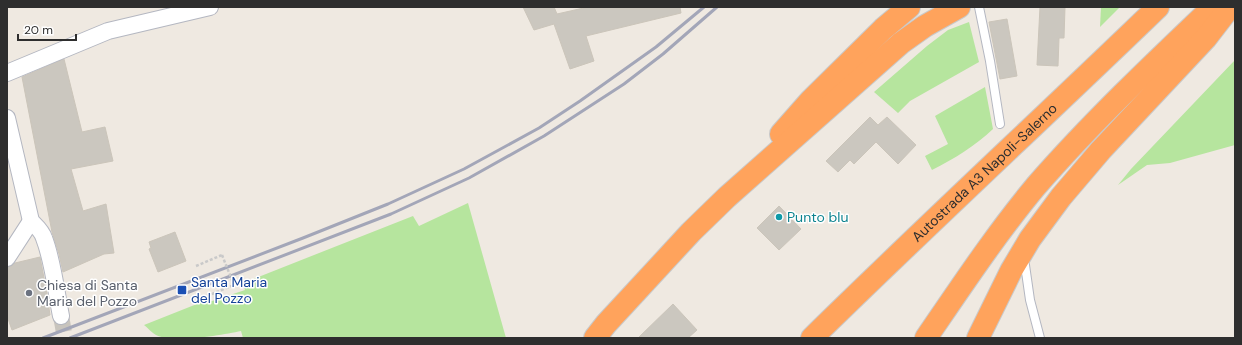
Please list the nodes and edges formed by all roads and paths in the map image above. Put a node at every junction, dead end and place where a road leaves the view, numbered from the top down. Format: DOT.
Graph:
graph roads {
  1 [pos="210,7"];
  2 [pos="909,7"];
  3 [pos="959,7"];
  4 [pos="979,7"];
  5 [pos="1158,7"];
  6 [pos="1213,7"];
  7 [pos="1230,7"];
  8 [pos="7,73"];
  9 [pos="7,118"];
  10 [pos="1000,124"];
  11 [pos="727,197"];
  12 [pos="31,221"];
  13 [pos="7,258"];
  14 [pos="1025,265"];
  15 [pos="196,266"];
  16 [pos="207,296"];
  17 [pos="61,316"];
  18 [pos="595,338"];
  19 [pos="812,338"];
  20 [pos="926,338"];
  21 [pos="978,338"];
  22 [pos="1040,338"];
  1 -- 8 [label="street"];
  2 -- 11 [label="highway"];
  3 -- 11 [label="highway"];
  4 -- 10 [label="lane"];
  5 -- 19 [label="highway, Autostrada A3 Napoli-Salerno"];
  6 -- 20 [label="highway"];
  7 -- 21 [label="highway"];
  9 -- 12 [label="street"];
  11 -- 18 [label="highway"];
  12 -- 13 [label="street"];
  12 -- 17 [label="street"];
  14 -- 22 [label="lane"];
  15 -- 16 [label="path, bridge"];
}
